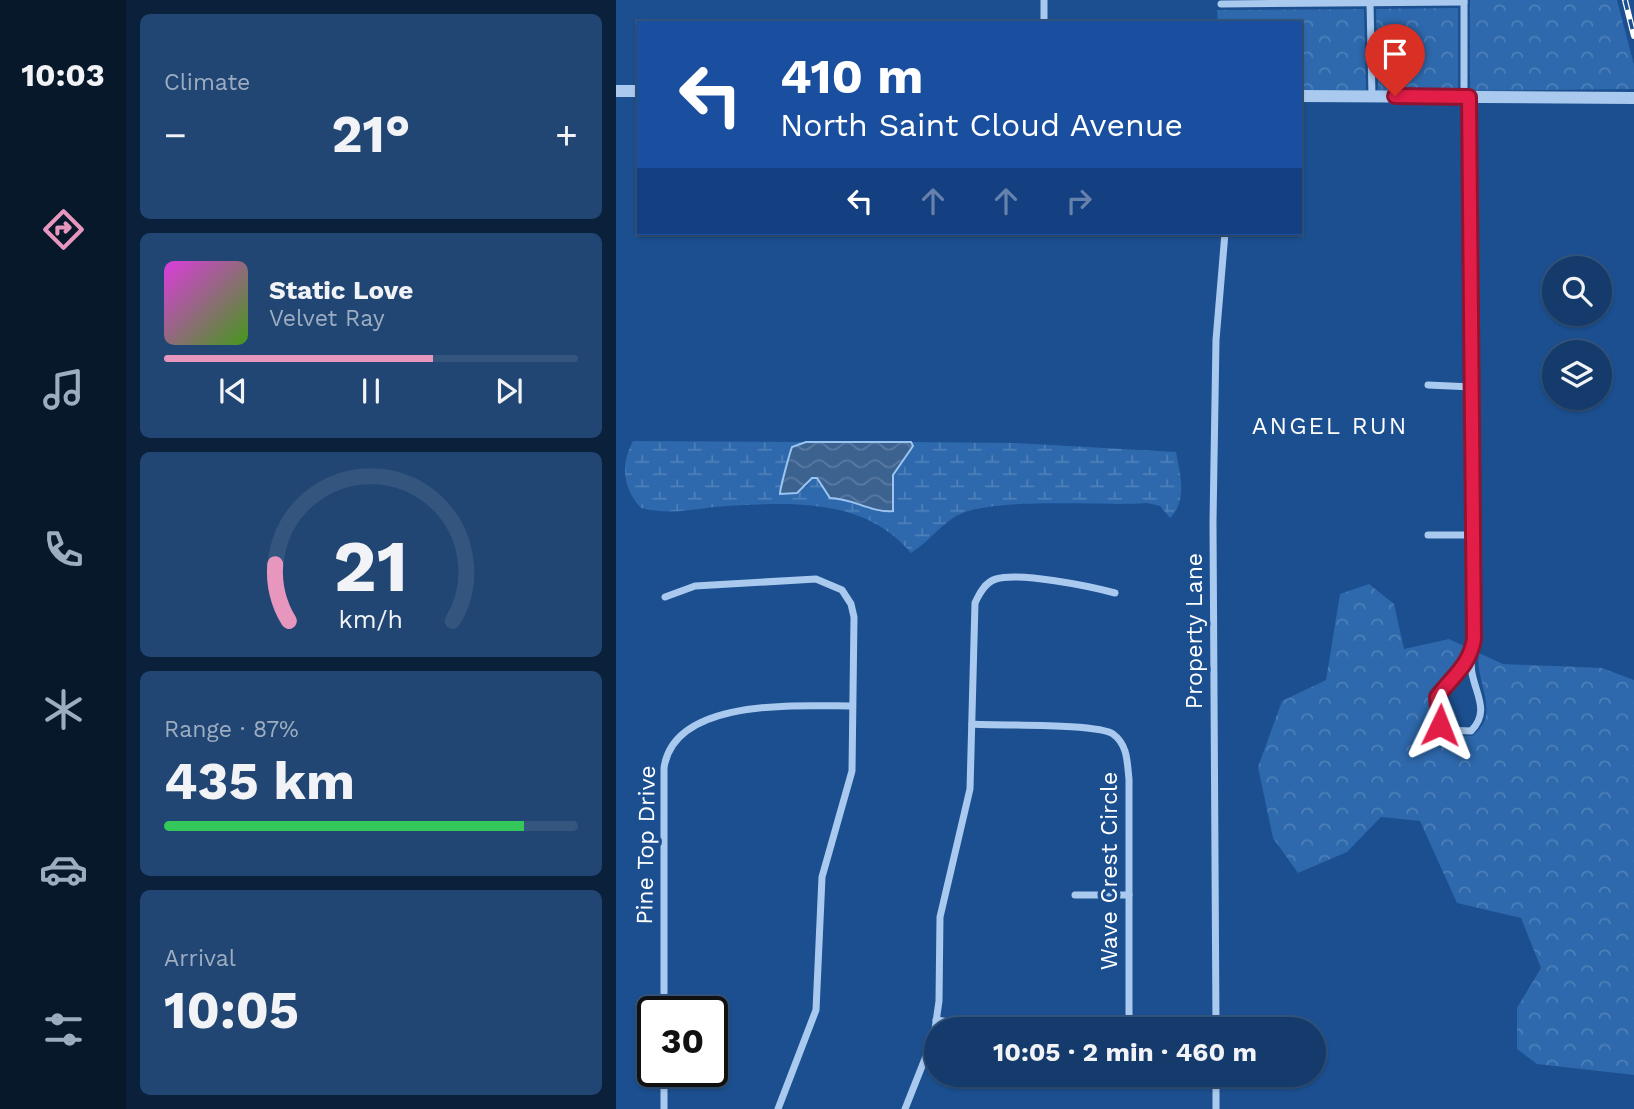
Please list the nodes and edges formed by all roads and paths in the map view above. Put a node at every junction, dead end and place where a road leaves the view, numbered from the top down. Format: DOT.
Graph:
graph roads {
  1 [pos="1044,0"];
  2 [pos="1464,1"];
  3 [pos="1279,2"];
  4 [pos="1370,3"];
  5 [pos="1221,4"];
  6 [pos="1044,21"];
  7 [pos="616,90"];
  8 [pos="637,91"];
  9 [pos="1302,96"];
  10 [pos="1372,96"];
  11 [pos="1467,97"];
  12 [pos="1634,98"];
  13 [pos="1226,235"];
  14 [pos="1428,385"];
  15 [pos="1472,387"];
  16 [pos="1428,535"];
  17 [pos="1473,535"];
  18 [pos="1115,593"];
  19 [pos="665,597"];
  20 [pos="1472,653"];
  21 [pos="852,706"];
  22 [pos="972,724"];
  23 [pos="1075,895"];
  24 [pos="1129,895"];
  25 [pos="664,996"];
  26 [pos="936,1017"];
  27 [pos="1129,1017"];
  28 [pos="1216,1017"];
  29 [pos="924,1061"];
  30 [pos="664,1087"];
  31 [pos="1216,1087"];
  32 [pos="664,1109"];
  33 [pos="778,1109"];
  34 [pos="905,1109"];
  35 [pos="1216,1109"];
  1 -- 6 [label="street"];
  2 -- 4 [label="street"];
  2 -- 11 [label="street"];
  3 -- 4 [label="street"];
  3 -- 5 [label="street"];
  4 -- 10 [label="street"];
  7 -- 8 [label="street"];
  9 -- 10 [label="street"];
  10 -- 11 [label="street"];
  11 -- 12 [label="street"];
  11 -- 15 [label="street"];
  13 -- 28 [label="street, Property Lane"];
  14 -- 15 [label="street"];
  15 -- 17 [label="street"];
  16 -- 17 [label="street"];
  17 -- 20 [label="street"];
  18 -- 22 [label="street"];
  19 -- 21 [label="street"];
  20 -- 20 [label="street"];
  21 -- 25 [label="street, Pine Top Drive"];
  21 -- 33 [label="street"];
  22 -- 24 [label="street, Wave Crest Circle"];
  22 -- 26 [label="street"];
  23 -- 24 [label="street"];
  24 -- 27 [label="street, Wave Crest Circle"];
  29 -- 34 [label="street"];
  30 -- 32 [label="street"];
  31 -- 35 [label="street"];
}
